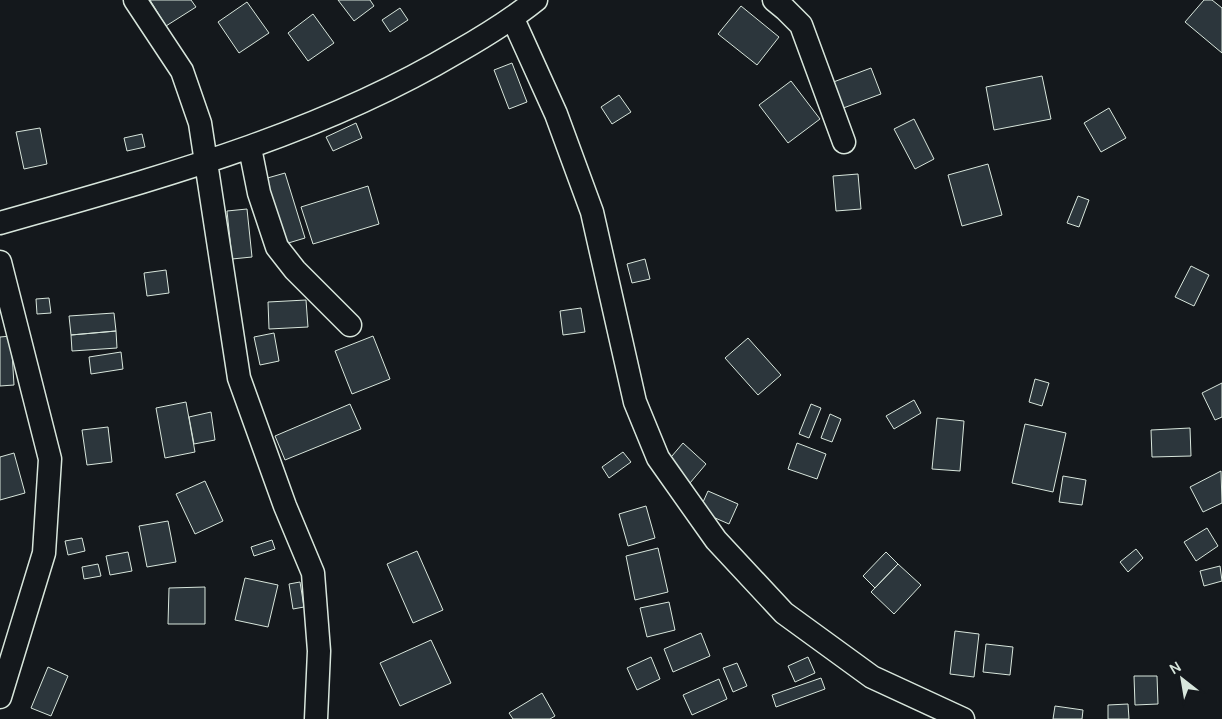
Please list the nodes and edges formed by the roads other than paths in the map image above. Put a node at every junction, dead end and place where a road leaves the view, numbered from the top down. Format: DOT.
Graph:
graph roads {
  1 [pos="135,0"];
  2 [pos="536,0"];
  3 [pos="774,0"];
  4 [pos="513,19"];
  5 [pos="844,142"];
  6 [pos="250,148"];
  7 [pos="206,162"];
  8 [pos="0,223"];
  9 [pos="0,262"];
  10 [pos="350,325"];
  11 [pos="0,697"];
  12 [pos="316,719"];
  13 [pos="963,719"];
  1 -- 7 [label="street"];
  2 -- 4 [label="street"];
  3 -- 5 [label="street"];
  4 -- 6 [label="street"];
  4 -- 13 [label="street"];
  6 -- 7 [label="street"];
  6 -- 10 [label="street"];
  7 -- 8 [label="street"];
  7 -- 12 [label="street"];
  9 -- 11 [label="street"];
}
